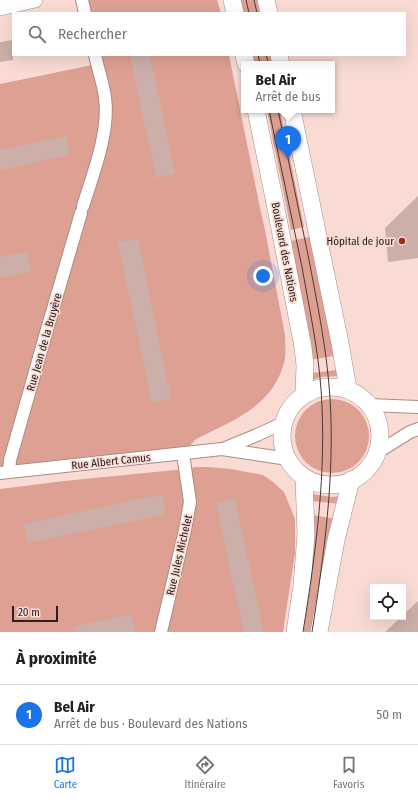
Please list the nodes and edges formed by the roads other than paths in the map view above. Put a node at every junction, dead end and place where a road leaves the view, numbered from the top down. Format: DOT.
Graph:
graph roads {
  1 [pos="35,0"];
  2 [pos="82,0"];
  3 [pos="232,0"];
  4 [pos="266,0"];
  5 [pos="0,8"];
  6 [pos="85,12"];
  7 [pos="235,12"];
  8 [pos="269,12"];
  9 [pos="95,56"];
  10 [pos="257,113"];
  11 [pos="293,113"];
  12 [pos="348,390"];
  13 [pos="304,394"];
  14 [pos="369,405"];
  15 [pos="418,407"];
  16 [pos="283,423"];
  17 [pos="418,429"];
  18 [pos="222,449"];
  19 [pos="378,452"];
  20 [pos="183,454"];
  21 [pos="288,459"];
  22 [pos="4,472"];
  23 [pos="304,477"];
  24 [pos="351,480"];
  25 [pos="161,632"];
  26 [pos="295,632"];
  27 [pos="319,632"];
  1 -- 5 [label="street"];
  2 -- 6 [label="street"];
  3 -- 7 [label="main road"];
  4 -- 8 [label="main road"];
  9 -- 22 [label="street, Rue Jean de la Bruyère"];
  10 -- 13 [label="main road, Boulevard des Nations"];
  11 -- 12 [label="main road"];
  12 -- 13 [label="main road"];
  12 -- 14 [label="main road"];
  13 -- 16 [label="main road"];
  14 -- 15 [label="street"];
  14 -- 19 [label="main road"];
  16 -- 18 [label="street, Rue Albert Camus"];
  16 -- 21 [label="main road"];
  17 -- 19 [label="street"];
  18 -- 20 [label="street, Rue Albert Camus"];
  18 -- 21 [label="street, Rue Albert Camus"];
  19 -- 24 [label="main road"];
  20 -- 22 [label="street, Rue Albert Camus"];
  20 -- 25 [label="street, Rue Jules Michelet"];
  21 -- 23 [label="main road"];
  23 -- 24 [label="main road"];
  23 -- 26 [label="main road"];
  24 -- 27 [label="main road"];
}
